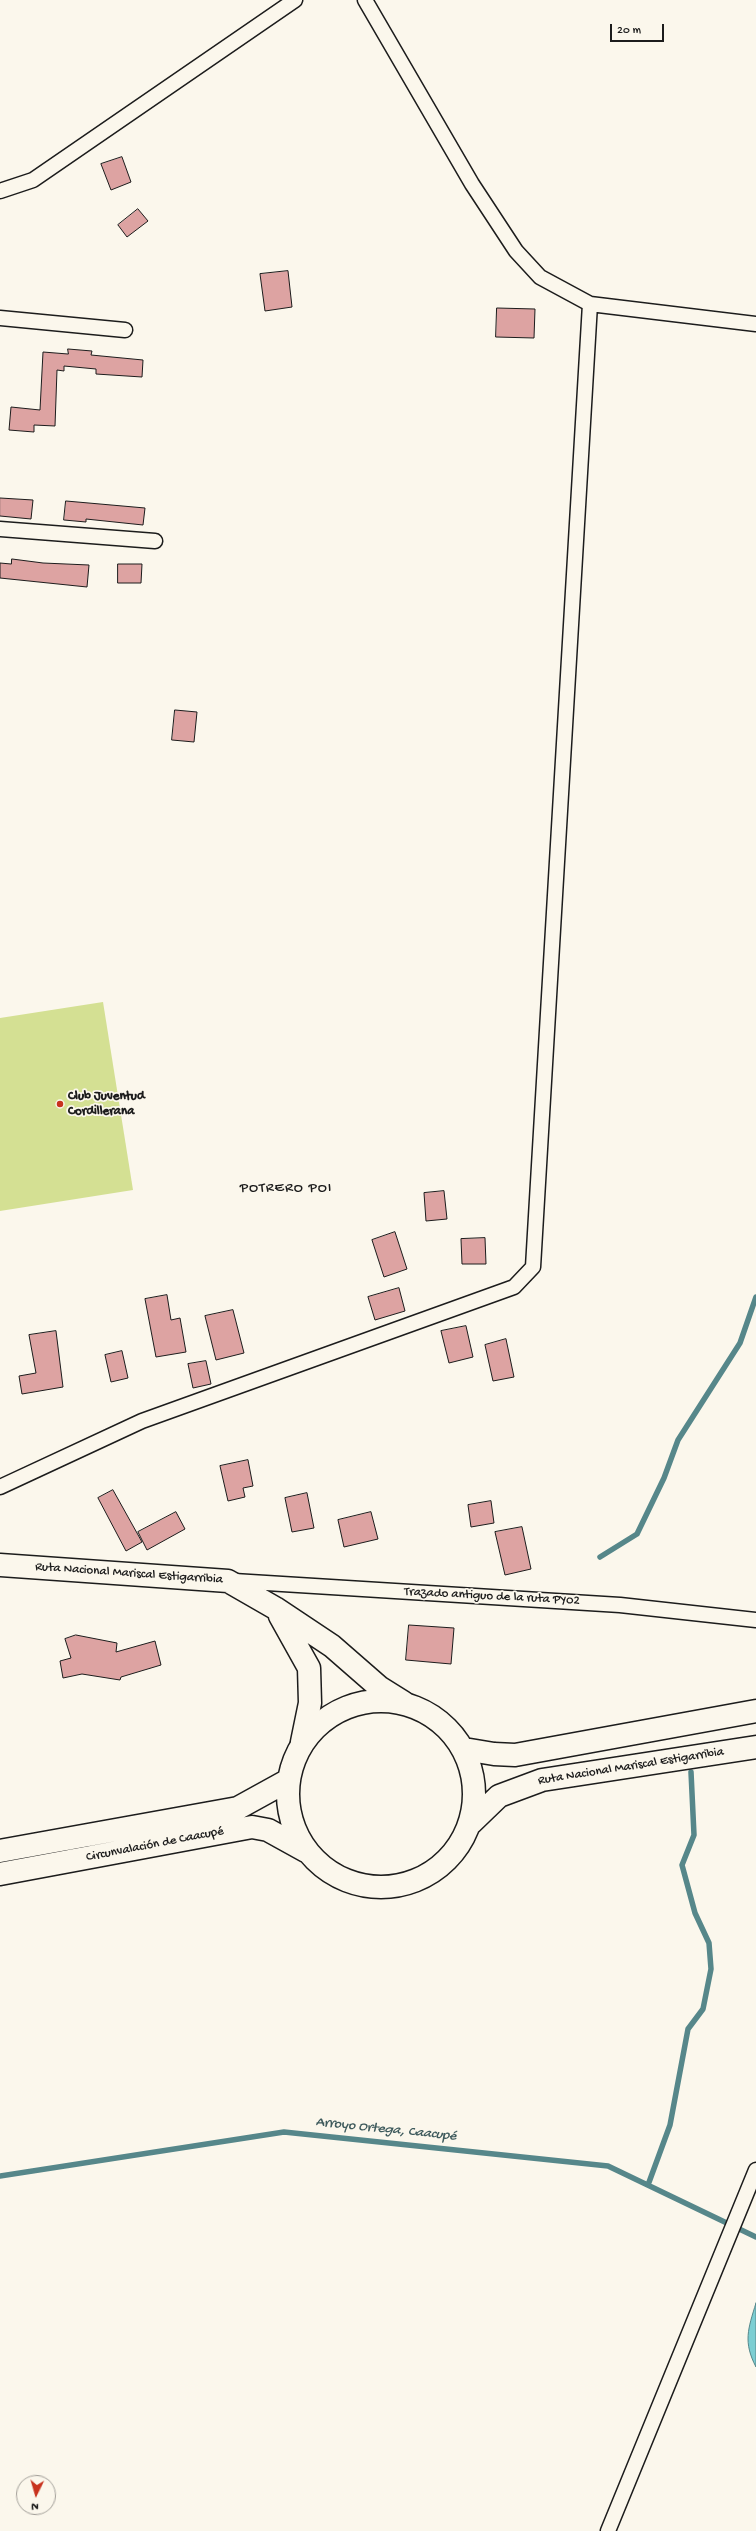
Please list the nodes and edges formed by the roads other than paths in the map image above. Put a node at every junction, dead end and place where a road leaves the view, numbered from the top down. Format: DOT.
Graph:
graph roads {
  1 [pos="295,0"];
  2 [pos="365,0"];
  3 [pos="0,191"];
  4 [pos="590,304"];
  5 [pos="0,318"];
  6 [pos="756,324"];
  7 [pos="125,330"];
  8 [pos="0,529"];
  9 [pos="155,541"];
  10 [pos="0,1487"];
  11 [pos="0,1565"];
  12 [pos="228,1581"];
  13 [pos="275,1608"];
  14 [pos="756,1620"];
  15 [pos="403,1702"];
  16 [pos="756,1711"];
  17 [pos="302,1742"];
  18 [pos="756,1747"];
  19 [pos="464,1749"];
  20 [pos="287,1781"];
  21 [pos="471,1822"];
  22 [pos="306,1851"];
  23 [pos="0,1852"];
  24 [pos="0,1874"];
  25 [pos="756,2170"];
  26 [pos="608,2531"];
  1 -- 3 [label="street"];
  2 -- 4 [label="street"];
  4 -- 6 [label="street"];
  4 -- 10 [label="street"];
  5 -- 7 [label="street"];
  8 -- 9 [label="street"];
  11 -- 12 [label="main road, Ruta Nacional Mariscal Estigarribia"];
  12 -- 13 [label="main road, Ruta Nacional Mariscal Estigarribia"];
  12 -- 14 [label="street, Trazado antiguo de la ruta PY02"];
  13 -- 15 [label="main road, Ruta Nacional Mariscal Estigarribia"];
  13 -- 17 [label="main road"];
  15 -- 17 [label="main road"];
  15 -- 19 [label="main road"];
  16 -- 19 [label="main road"];
  17 -- 20 [label="main road"];
  18 -- 21 [label="main road, Ruta Nacional Mariscal Estigarribia"];
  19 -- 21 [label="main road"];
  20 -- 22 [label="main road"];
  20 -- 23 [label="main road, Circunvalación de Caacupé"];
  21 -- 22 [label="main road"];
  22 -- 24 [label="main road, Circunvalación de Caacupé"];
  25 -- 26 [label="street"];
}
